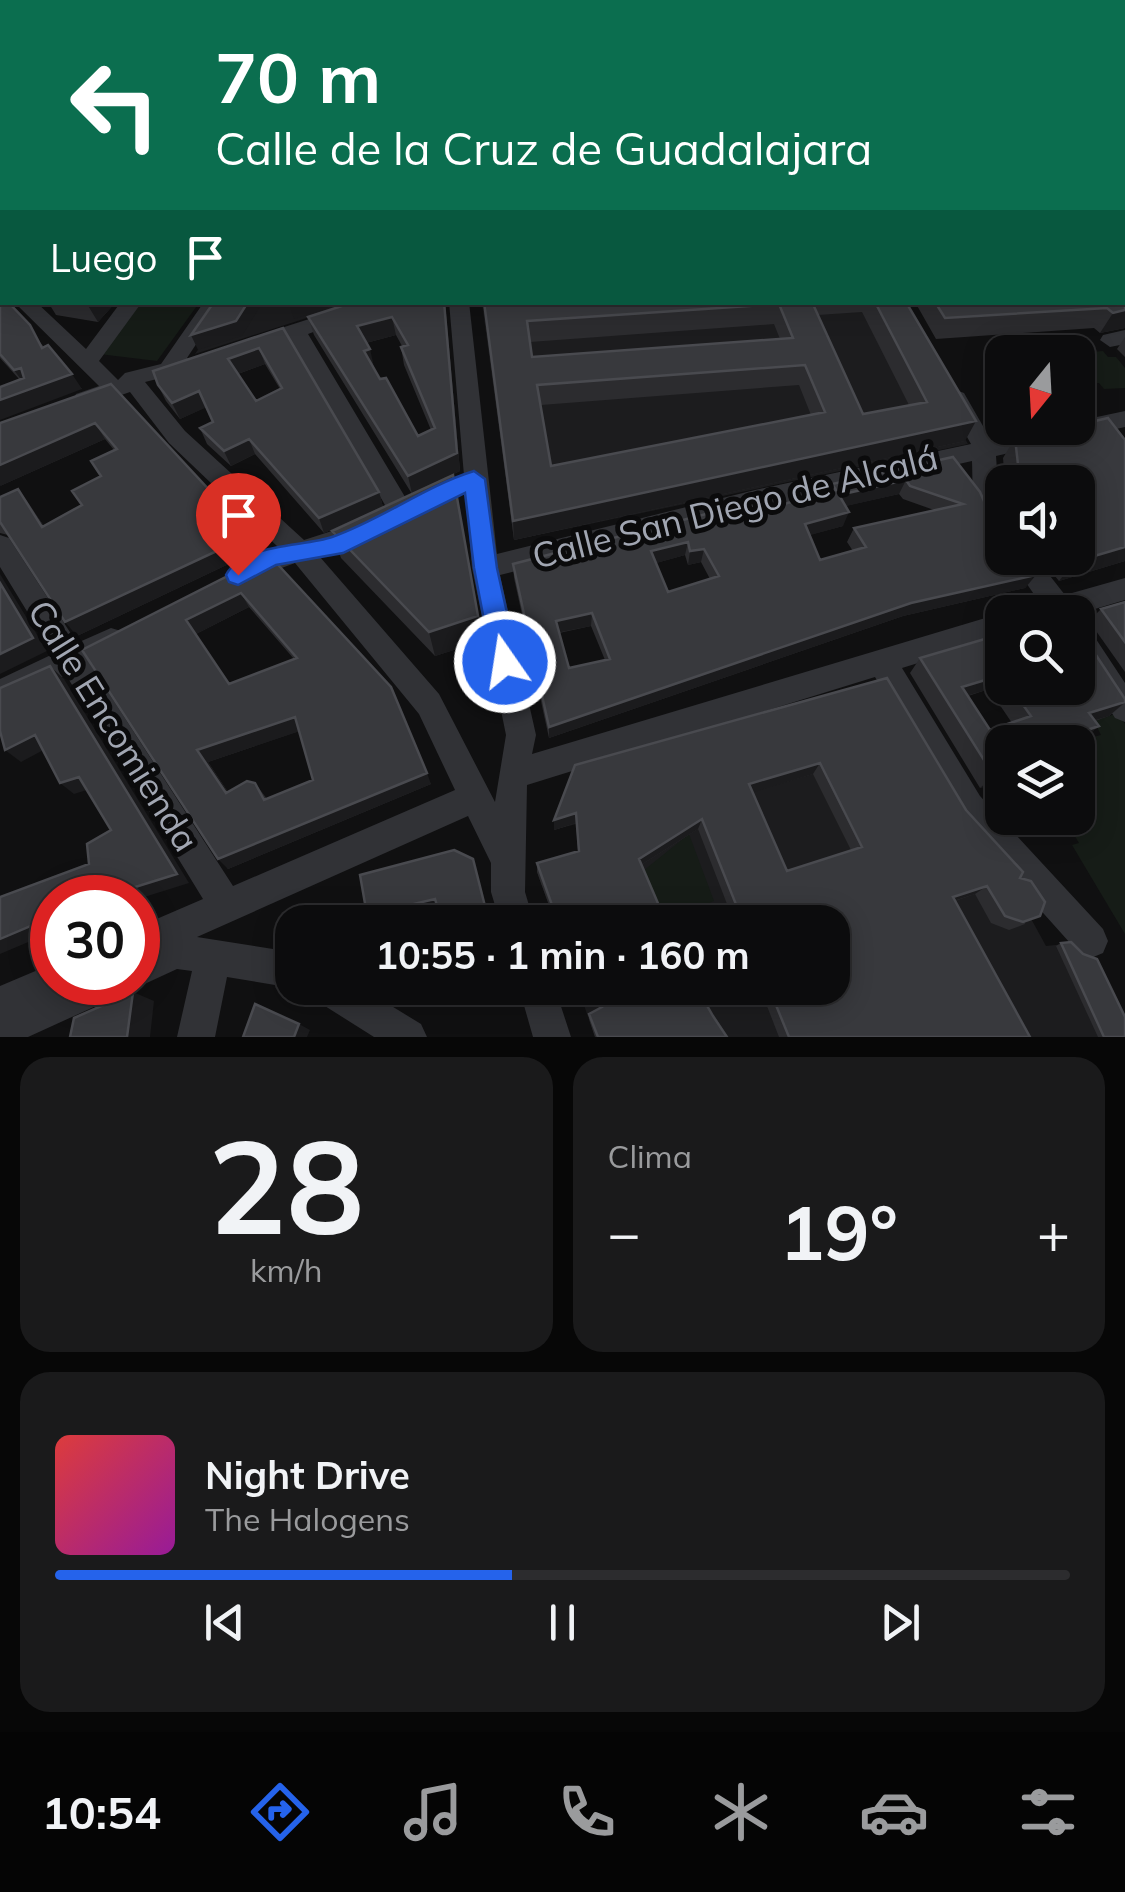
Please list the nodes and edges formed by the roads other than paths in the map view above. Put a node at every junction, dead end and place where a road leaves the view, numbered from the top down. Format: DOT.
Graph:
graph roads {
  1 [pos="130,305"];
  2 [pos="212,305"];
  3 [pos="375,305"];
  4 [pos="458,305"];
  5 [pos="40,308"];
  6 [pos="296,331"];
  7 [pos="240,348"];
  8 [pos="204,359"];
  9 [pos="87,362"];
  10 [pos="167,370"];
  11 [pos="131,384"];
  12 [pos="948,386"];
  13 [pos="66,407"];
  14 [pos="1125,419"];
  15 [pos="1100,424"];
  16 [pos="1117,446"];
  17 [pos="984,447"];
  18 [pos="985,506"];
  19 [pos="0,545"];
  20 [pos="302,554"];
  21 [pos="486,568"];
  22 [pos="220,584"];
  23 [pos="1125,590"];
  24 [pos="1095,599"];
  25 [pos="136,627"];
  26 [pos="985,630"];
  27 [pos="70,660"];
  28 [pos="881,660"];
  29 [pos="1095,662"];
  30 [pos="0,693"];
  31 [pos="1125,708"];
  32 [pos="512,774"];
  33 [pos="472,798"];
  34 [pos="507,861"];
  35 [pos="512,905"];
  36 [pos="227,906"];
  37 [pos="160,935"];
  38 [pos="1092,941"];
  39 [pos="213,958"];
  40 [pos="160,959"];
  41 [pos="275,967"];
  42 [pos="30,991"];
  43 [pos="0,1004"];
  44 [pos="58,1005"];
  45 [pos="357,1005"];
  46 [pos="542,1005"];
  47 [pos="0,1032"];
  48 [pos="196,1037"];
  49 [pos="408,1037"];
  50 [pos="552,1037"];
  1 -- 9 [label="street"];
  2 -- 10 [label="street"];
  3 -- 6 [label="street"];
  4 -- 21 [label="street"];
  5 -- 9 [label="street"];
  6 -- 7 [label="street"];
  6 -- 20 [label="street"];
  8 -- 10 [label="street"];
  9 -- 11 [label="street"];
  10 -- 11 [label="street"];
  11 -- 13 [label="street"];
  11 -- 20 [label="street"];
  12 -- 17 [label="street"];
  14 -- 15 [label="street, Calle San Diego de Alcalá"];
  15 -- 16 [label="street"];
  15 -- 17 [label="street, Calle San Diego de Alcalá"];
  17 -- 18 [label="street"];
  17 -- 21 [label="street, Calle San Diego de Alcalá"];
  19 -- 27 [label="street, Calle Encomienda"];
  20 -- 22 [label="street"];
  20 -- 33 [label="street"];
  21 -- 32 [label="street"];
  23 -- 24 [label="street"];
  25 -- 27 [label="street"];
  26 -- 28 [label="street"];
  27 -- 30 [label="street"];
  27 -- 36 [label="street, Calle Encomienda"];
  28 -- 32 [label="street"];
  28 -- 38 [label="street"];
  29 -- 31 [label="street"];
  32 -- 34 [label="street"];
  33 -- 34 [label="street"];
  33 -- 36 [label="street"];
  34 -- 35 [label="street"];
  36 -- 37 [label="street"];
  39 -- 40 [label="street"];
  39 -- 41 [label="street"];
  39 -- 48 [label="street"];
  42 -- 43 [label="street"];
  44 -- 47 [label="street"];
  45 -- 49 [label="street"];
  46 -- 50 [label="street"];
}
